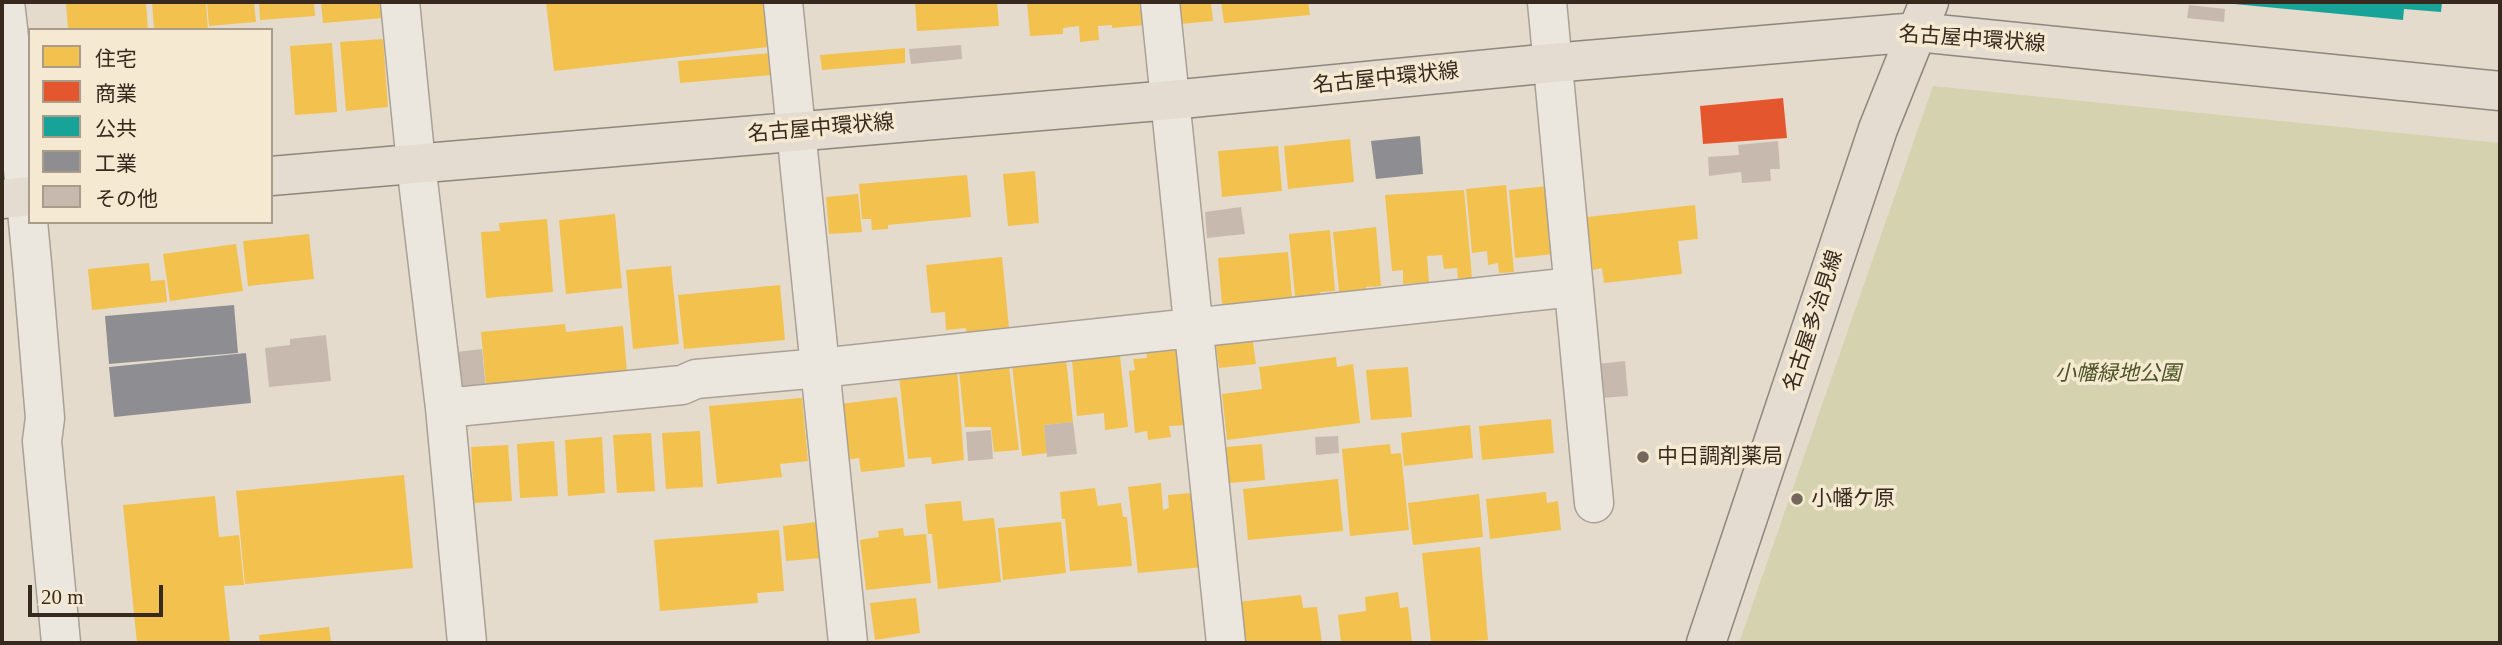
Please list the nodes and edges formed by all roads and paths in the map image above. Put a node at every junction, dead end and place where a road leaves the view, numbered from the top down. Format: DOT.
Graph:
graph roads {
  1 [pos="5,2"];
  2 [pos="400,2"];
  3 [pos="783,2"];
  4 [pos="1160,2"];
  5 [pos="1547,2"];
  6 [pos="1923,17"];
  7 [pos="1552,63"];
  8 [pos="2500,91"];
  9 [pos="1171,100"];
  10 [pos="796,131"];
  11 [pos="416,164"];
  12 [pos="273,176"];
  13 [pos="19,197"];
  14 [pos="1573,287"];
  15 [pos="1194,328"];
  16 [pos="820,368"];
  17 [pos="445,408"];
  18 [pos="1594,503"];
  19 [pos="61,643"];
  20 [pos="467,643"];
  21 [pos="848,643"];
  22 [pos="1226,643"];
  23 [pos="1706,643"];
  1 -- 13 [label="street"];
  2 -- 11 [label="street"];
  3 -- 10 [label="street"];
  4 -- 9 [label="street"];
  5 -- 7 [label="street"];
  6 -- 7 [label="main road, 名古屋中環状線"];
  6 -- 8 [label="main road, 名古屋中環状線"];
  6 -- 23 [label="main road, 名古屋多治見線"];
  7 -- 9 [label="main road, 名古屋中環状線"];
  7 -- 14 [label="street"];
  9 -- 10 [label="main road, 名古屋中環状線"];
  9 -- 15 [label="street"];
  10 -- 11 [label="main road, 名古屋中環状線"];
  10 -- 16 [label="street"];
  11 -- 12 [label="main road, 名古屋中環状線"];
  11 -- 17 [label="street"];
  13 -- 19 [label="street"];
  14 -- 15 [label="street"];
  14 -- 18 [label="street"];
  15 -- 16 [label="street"];
  15 -- 22 [label="street"];
  16 -- 17 [label="street"];
  16 -- 21 [label="street"];
  17 -- 20 [label="street"];
}
